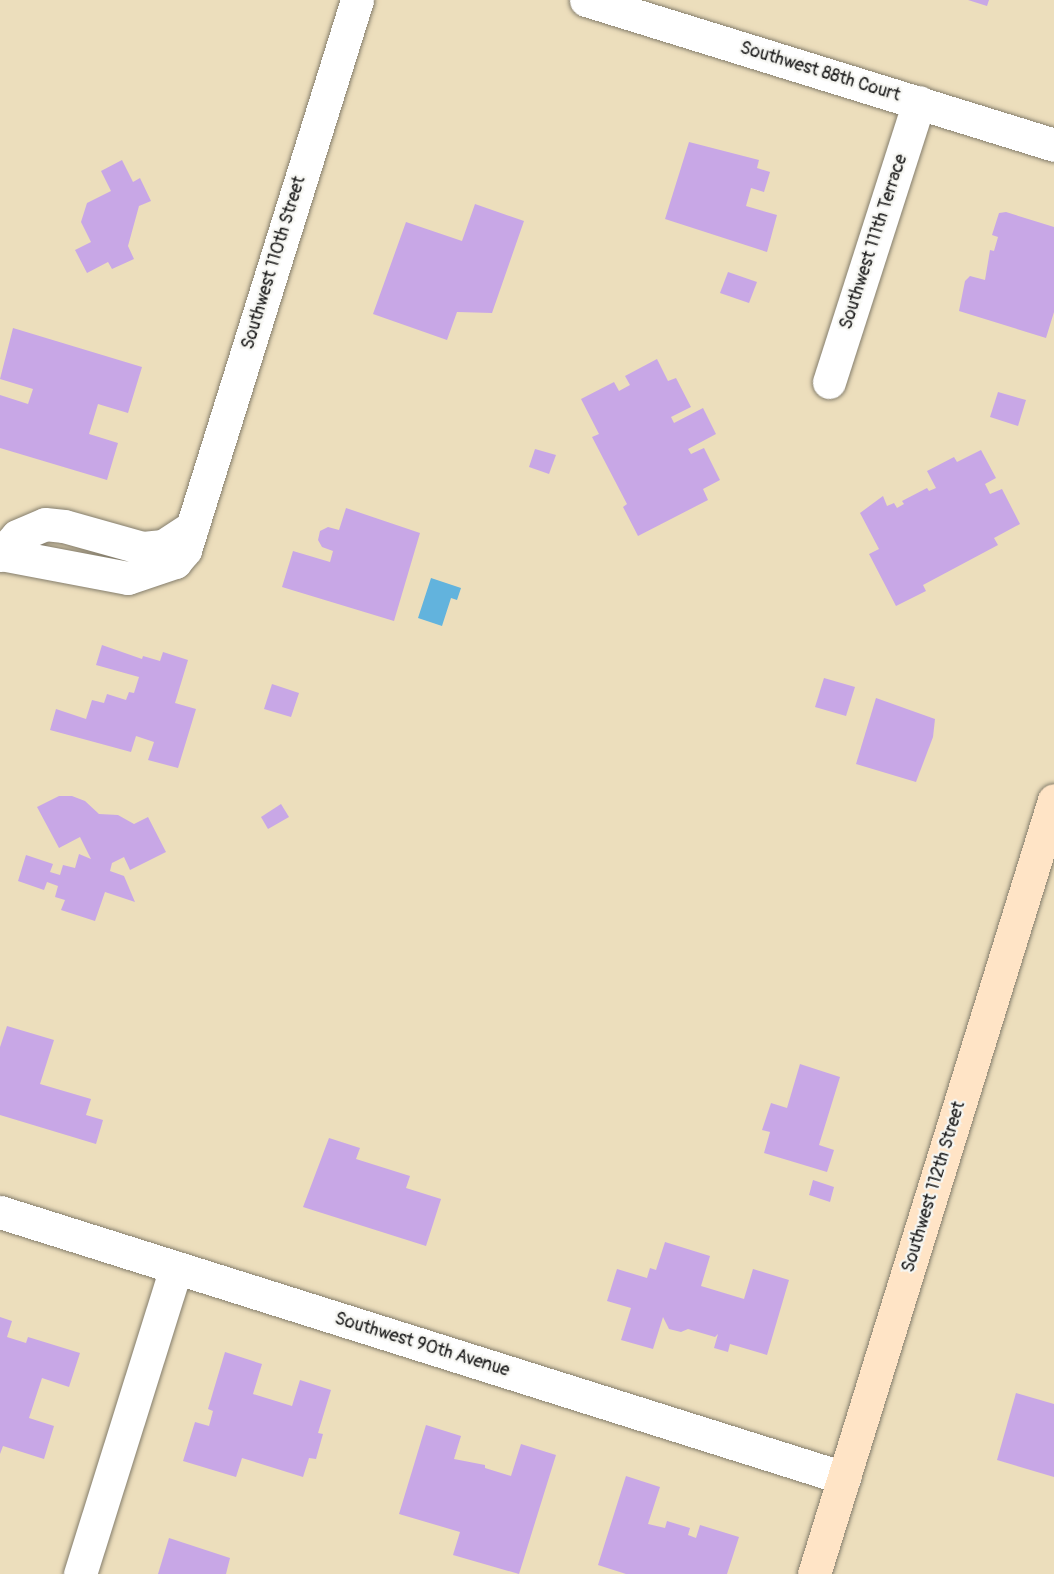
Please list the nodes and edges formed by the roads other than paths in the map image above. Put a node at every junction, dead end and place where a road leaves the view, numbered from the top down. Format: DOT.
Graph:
graph roads {
  1 [pos="357,0"];
  2 [pos="586,0"];
  3 [pos="919,102"];
  4 [pos="1054,145"];
  5 [pos="829,381"];
  6 [pos="1,555"];
  7 [pos="1054,800"];
  8 [pos="0,1212"];
  9 [pos="176,1268"];
  10 [pos="844,1478"];
  11 [pos="80,1574"];
  12 [pos="814,1574"];
  1 -- 6 [label="street, Southwest 110th Street"];
  2 -- 3 [label="street, Southwest 88th Court"];
  3 -- 4 [label="street, Southwest 88th Court"];
  3 -- 5 [label="street, Southwest 111th Terrace"];
  7 -- 10 [label="main road, Southwest 112th Street"];
  8 -- 9 [label="street, Southwest 90th Avenue"];
  9 -- 10 [label="street, Southwest 90th Avenue"];
  9 -- 11 [label="street"];
  10 -- 12 [label="main road, Southwest 112th Street"];
}
